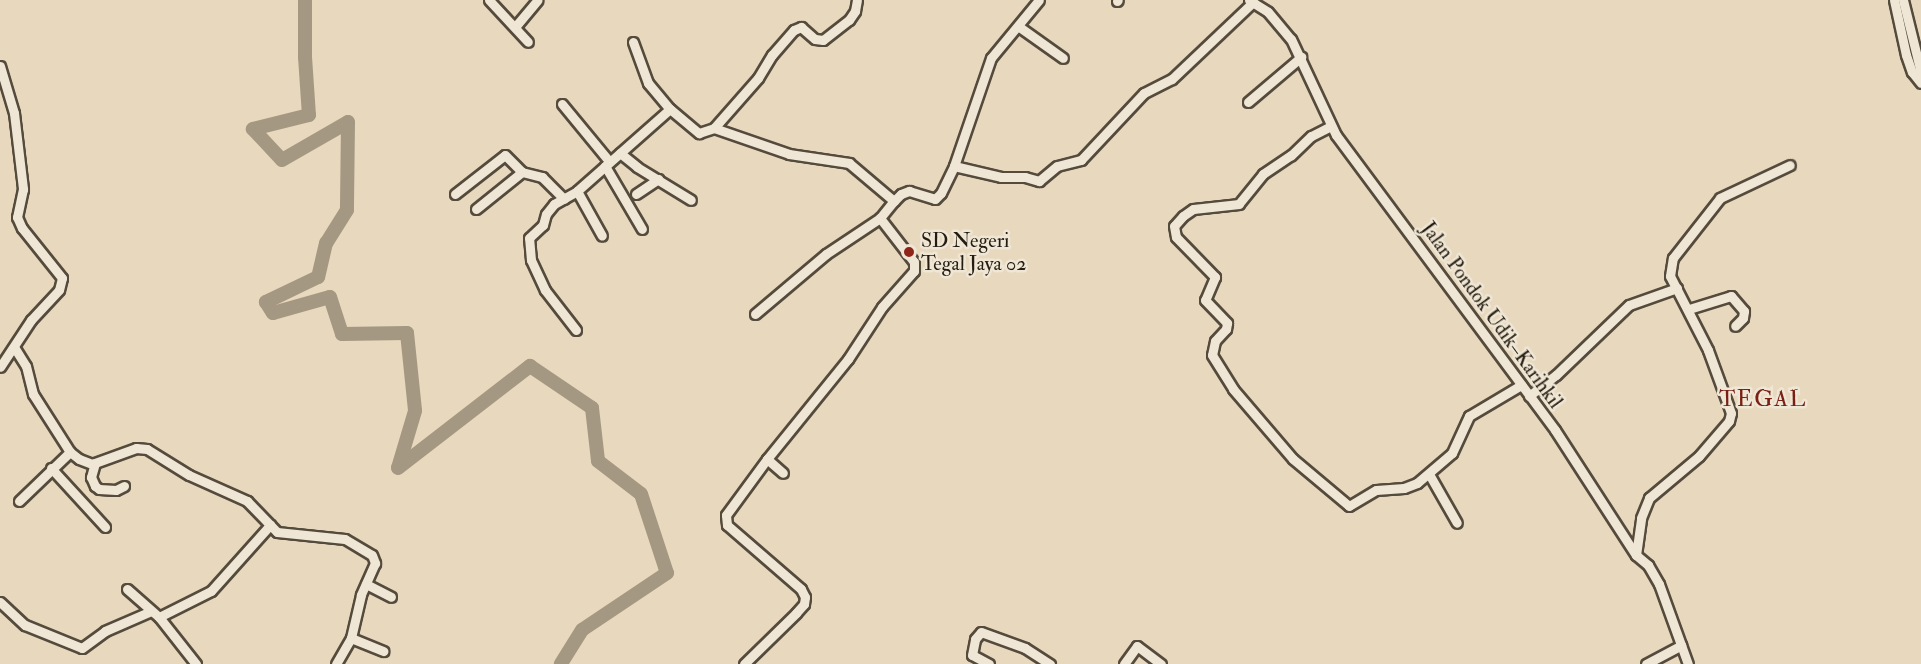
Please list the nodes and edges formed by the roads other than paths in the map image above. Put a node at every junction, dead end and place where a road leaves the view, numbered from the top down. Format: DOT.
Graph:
graph roads {
  1 [pos="538,0"];
  2 [pos="857,0"];
  3 [pos="1039,0"];
  4 [pos="1894,0"];
  5 [pos="1903,0"];
  6 [pos="491,1"];
  7 [pos="1251,1"];
  8 [pos="1018,26"];
  9 [pos="515,27"];
  10 [pos="528,42"];
  11 [pos="633,42"];
  12 [pos="1301,57"];
  13 [pos="1064,58"];
  14 [pos="0,66"];
  15 [pos="1921,73"];
  16 [pos="1921,83"];
  17 [pos="1248,102"];
  18 [pos="562,104"];
  19 [pos="670,109"];
  20 [pos="1331,126"];
  21 [pos="714,128"];
  22 [pos="620,153"];
  23 [pos="607,164"];
  24 [pos="1790,165"];
  25 [pos="954,166"];
  26 [pos="522,172"];
  27 [pos="658,179"];
  28 [pos="578,191"];
  29 [pos="455,194"];
  30 [pos="636,194"];
  31 [pos="564,199"];
  32 [pos="691,200"];
  33 [pos="894,201"];
  34 [pos="476,209"];
  35 [pos="880,218"];
  36 [pos="642,229"];
  37 [pos="602,236"];
  38 [pos="1677,288"];
  39 [pos="1689,309"];
  40 [pos="755,314"];
  41 [pos="1735,326"];
  42 [pos="576,330"];
  43 [pos="14,347"];
  44 [pos="0,367"];
  45 [pos="1521,385"];
  46 [pos="1529,396"];
  47 [pos="70,452"];
  48 [pos="767,459"];
  49 [pos="95,463"];
  50 [pos="51,468"];
  51 [pos="783,473"];
  52 [pos="1429,474"];
  53 [pos="124,486"];
  54 [pos="19,501"];
  55 [pos="1457,523"];
  56 [pos="270,525"];
  57 [pos="105,527"];
  58 [pos="1636,555"];
  59 [pos="366,584"];
  60 [pos="127,589"];
  61 [pos="391,597"];
  62 [pos="0,602"];
  63 [pos="155,614"];
  64 [pos="351,638"];
  65 [pos="1681,645"];
  66 [pos="384,651"];
  67 [pos="196,664"];
  68 [pos="336,664"];
  69 [pos="744,664"];
  70 [pos="989,664"];
  71 [pos="1050,664"];
  72 [pos="1124,664"];
  73 [pos="1161,664"];
  74 [pos="1646,664"];
  75 [pos="1688,664"];
  1 -- 9 [label="street"];
  2 -- 21 [label="street"];
  3 -- 8 [label="street"];
  4 -- 16 [label="street"];
  5 -- 15 [label="street"];
  6 -- 9 [label="street"];
  7 -- 12 [label="street, Jalan Pondok Udik–Karihkil"];
  7 -- 25 [label="street"];
  8 -- 13 [label="street"];
  8 -- 25 [label="street"];
  9 -- 10 [label="street"];
  11 -- 19 [label="street"];
  12 -- 17 [label="street"];
  12 -- 20 [label="street, Jalan Pondok Udik–Karihkil"];
  14 -- 43 [label="street"];
  18 -- 23 [label="street"];
  19 -- 21 [label="street"];
  19 -- 22 [label="street"];
  20 -- 45 [label="street, Jalan Pondok Udik–Karihkil"];
  20 -- 52 [label="street"];
  21 -- 33 [label="street"];
  22 -- 23 [label="street"];
  22 -- 27 [label="street"];
  23 -- 28 [label="street"];
  23 -- 36 [label="street"];
  24 -- 38 [label="street"];
  25 -- 33 [label="street"];
  26 -- 29 [label="street"];
  26 -- 31 [label="street"];
  26 -- 34 [label="street"];
  27 -- 30 [label="street"];
  27 -- 32 [label="street"];
  28 -- 31 [label="street"];
  28 -- 37 [label="street"];
  31 -- 42 [label="street"];
  33 -- 35 [label="street"];
  35 -- 40 [label="street"];
  35 -- 48 [label="street"];
  38 -- 39 [label="street"];
  38 -- 46 [label="street"];
  39 -- 41 [label="street"];
  39 -- 58 [label="street"];
  43 -- 44 [label="street"];
  43 -- 47 [label="street"];
  45 -- 46 [label="street, Jalan Pondok Udik–Karihkil"];
  45 -- 52 [label="street"];
  46 -- 58 [label="street, Jalan Pondok Udik–Karihkil"];
  47 -- 49 [label="street"];
  47 -- 50 [label="street"];
  48 -- 51 [label="street"];
  48 -- 69 [label="street"];
  49 -- 53 [label="street"];
  49 -- 56 [label="street"];
  50 -- 54 [label="street"];
  50 -- 57 [label="street"];
  52 -- 55 [label="street"];
  56 -- 59 [label="street"];
  56 -- 63 [label="street"];
  58 -- 65 [label="street, Jalan Pondok Udik–Karihkil"];
  59 -- 61 [label="street"];
  59 -- 64 [label="street"];
  60 -- 63 [label="street"];
  62 -- 63 [label="street"];
  63 -- 67 [label="street"];
  64 -- 66 [label="street"];
  64 -- 68 [label="street"];
  65 -- 74 [label="street"];
  65 -- 75 [label="street, Jalan Pondok Udik–Karihkil"];
  70 -- 71 [label="street"];
  72 -- 73 [label="street"];
}
